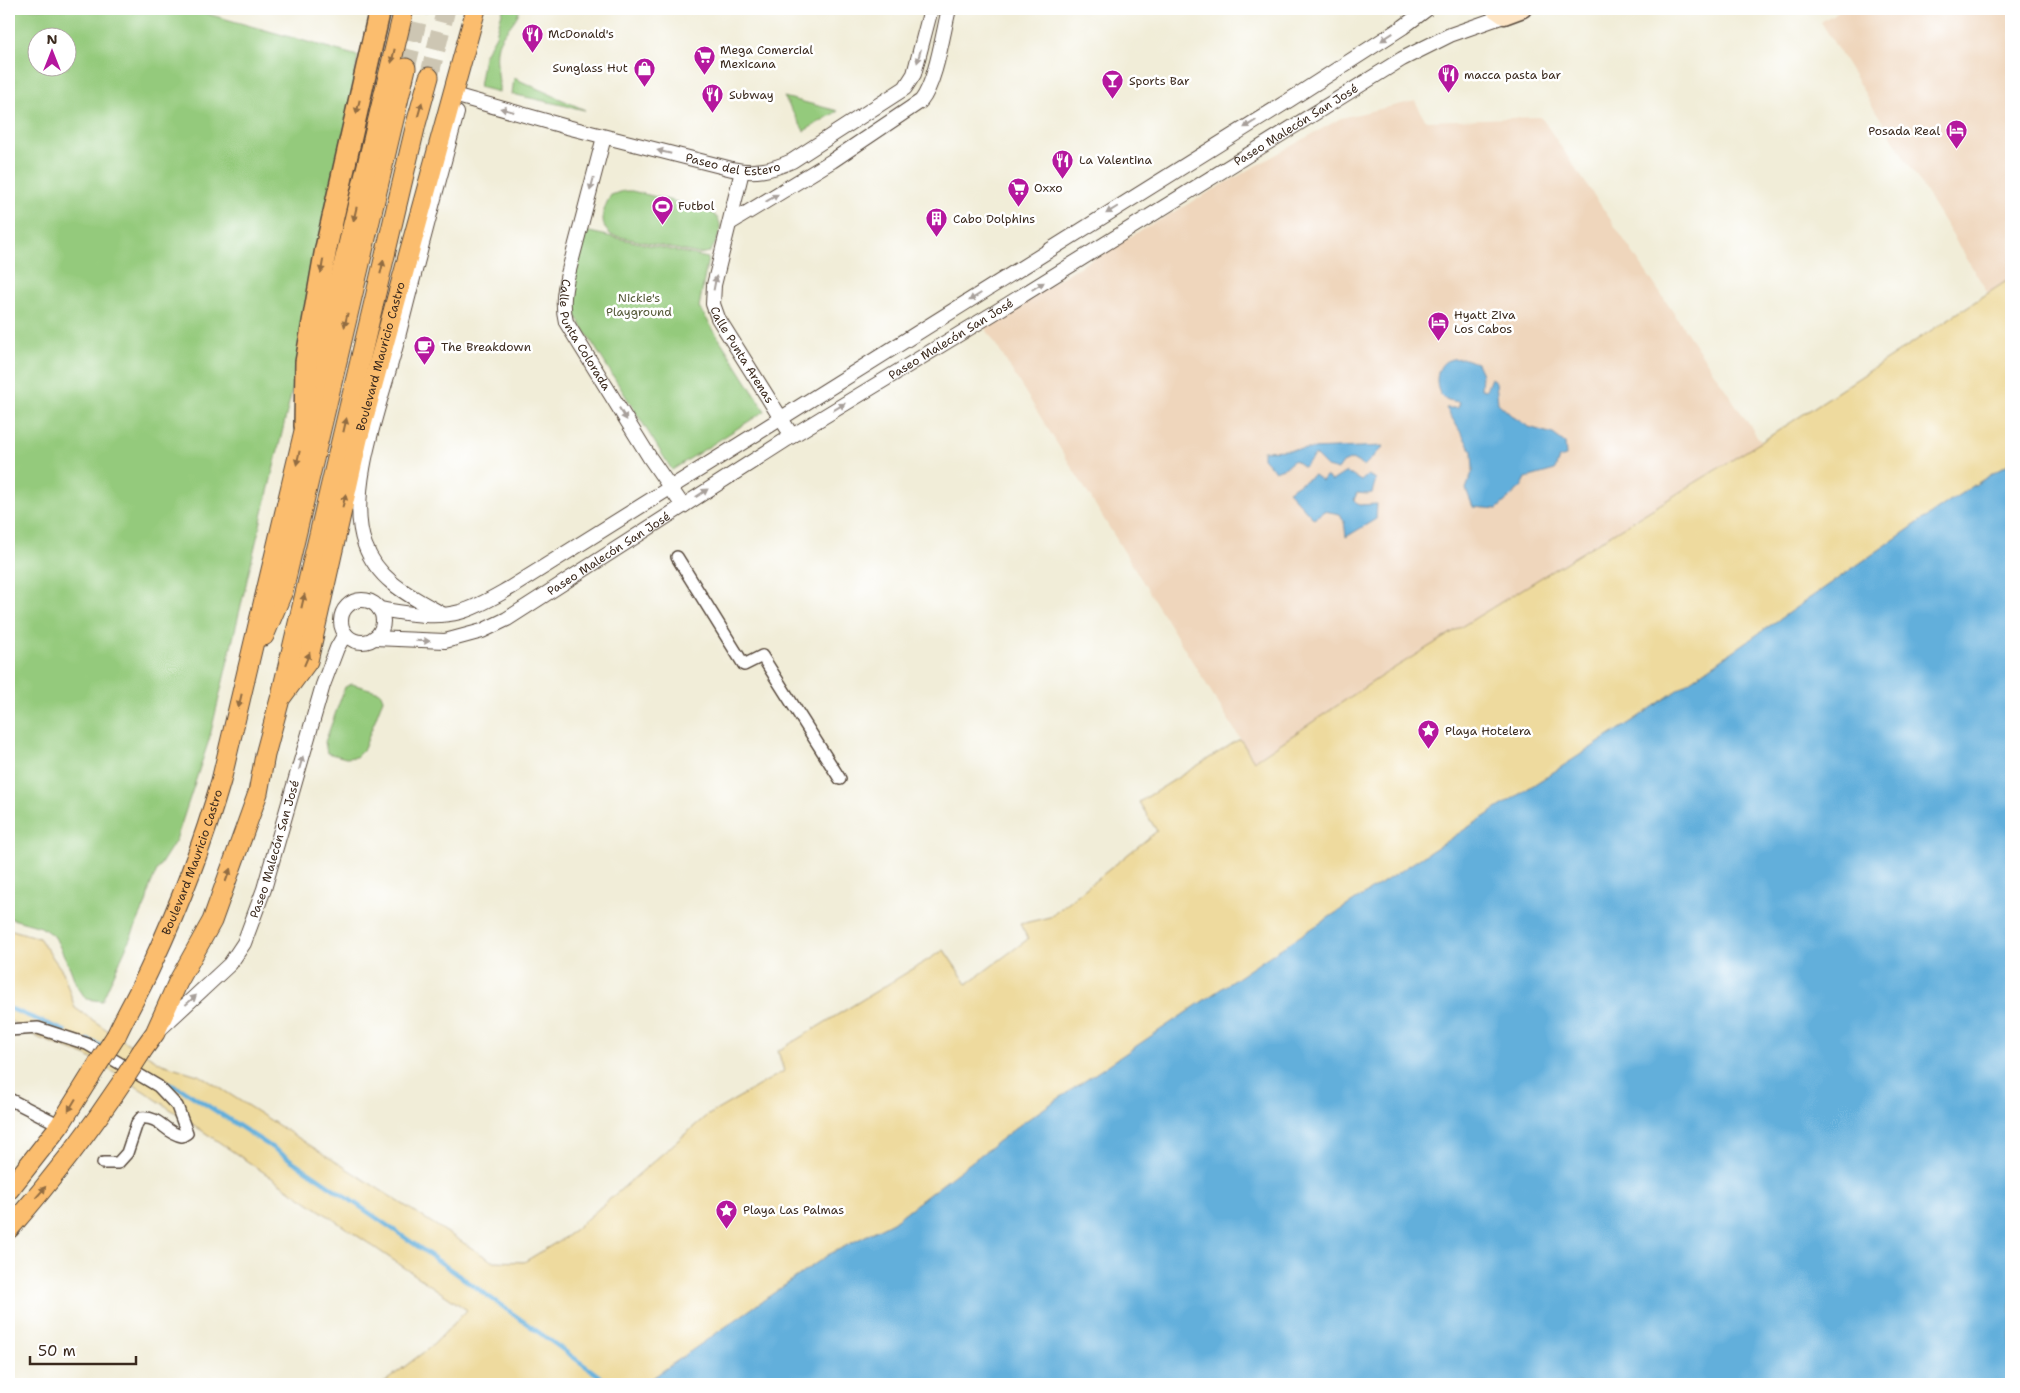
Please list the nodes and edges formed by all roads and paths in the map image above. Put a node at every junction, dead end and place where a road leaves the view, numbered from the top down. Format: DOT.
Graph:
graph roads {
  1 [pos="380,9"];
  2 [pos="404,9"];
  3 [pos="476,9"];
  4 [pos="484,9"];
  5 [pos="931,9"];
  6 [pos="949,9"];
  7 [pos="1427,9"];
  8 [pos="1523,9"];
  9 [pos="1499,12"];
  10 [pos="406,68"];
  11 [pos="429,77"];
  12 [pos="461,97"];
  13 [pos="604,136"];
  14 [pos="814,147"];
  15 [pos="826,165"];
  16 [pos="742,171"];
  17 [pos="730,223"];
  18 [pos="995,284"];
  19 [pos="1008,304"];
  20 [pos="395,347"];
  21 [pos="780,418"];
  22 [pos="305,426"];
  23 [pos="792,436"];
  24 [pos="358,439"];
  25 [pos="670,488"];
  26 [pos="683,506"];
  27 [pos="676,557"];
  28 [pos="378,609"];
  29 [pos="443,615"];
  30 [pos="345,634"];
  31 [pos="374,638"];
  32 [pos="246,679"];
  33 [pos="280,699"];
  34 [pos="840,779"];
  35 [pos="9,1030"];
  36 [pos="155,1033"];
  37 [pos="9,1100"];
  38 [pos="60,1125"];
  39 [pos="103,1163"];
  40 [pos="9,1190"];
  41 [pos="9,1229"];
  1 -- 22 [label="highway, one-way"];
  2 -- 22 [label="highway, Boulevard Mauricio Castro, one-way"];
  3 -- 24 [label="highway, Boulevard Mauricio Castro"];
  4 -- 12 [label="street"];
  5 -- 14 [label="street, Paseo del Estero, one-way"];
  6 -- 15 [label="street, Paseo del Estero"];
  7 -- 18 [label="street, Paseo Malecón San José, one-way"];
  8 -- 9 [label="main road, Paseo Malecón San José"];
  19 -- 9 [label="street, Paseo Malecón San José, one-way"];
  10 -- 32 [label="highway, Boulevard Mauricio Castro, one-way"];
  33 -- 11 [label="highway, Boulevard Mauricio Castro, one-way"];
  13 -- 12 [label="street, Paseo del Estero, one-way"];
  12 -- 20 [label="street"];
  16 -- 13 [label="street, Paseo del Estero, one-way"];
  13 -- 25 [label="street, Calle Punta Colorada, one-way"];
  14 -- 15 [label="street"];
  14 -- 16 [label="street, Paseo del Estero"];
  17 -- 15 [label="street, Paseo del Estero, one-way"];
  16 -- 17 [label="street, Calle Punta Arenas"];
  21 -- 17 [label="street, Calle Punta Arenas, one-way"];
  18 -- 19 [label="street"];
  18 -- 21 [label="street, Paseo Malecón San José, one-way"];
  23 -- 19 [label="street, Paseo Malecón San José, one-way"];
  20 -- 24 [label="highway"];
  20 -- 29 [label="street"];
  21 -- 23 [label="street, Calle Punta Arenas"];
  21 -- 25 [label="street, Paseo Malecón San José"];
  22 -- 32 [label="highway, Boulevard Mauricio Castro, one-way"];
  26 -- 23 [label="street, Paseo Malecón San José, one-way"];
  33 -- 24 [label="highway, Boulevard Mauricio Castro, one-way"];
  25 -- 26 [label="street, Calle Punta Colorada"];
  25 -- 29 [label="street, Paseo Malecón San José"];
  31 -- 26 [label="street, Paseo Malecón San José, one-way"];
  27 -- 34 [label="street"];
  28 -- 29 [label="street, Paseo Malecón San José"];
  28 -- 30 [label="street"];
  28 -- 31 [label="street"];
  30 -- 31 [label="street"];
  36 -- 30 [label="street, Paseo Malecón San José, one-way"];
  32 -- 38 [label="highway, Boulevard Mauricio Castro, one-way, bridge"];
  36 -- 33 [label="highway, Boulevard Mauricio Castro, one-way"];
  35 -- 39 [label="street"];
  41 -- 36 [label="highway, Boulevard Mauricio Castro, one-way, bridge"];
  37 -- 38 [label="street"];
  38 -- 40 [label="highway, Boulevard Mauricio Castro"];
}
